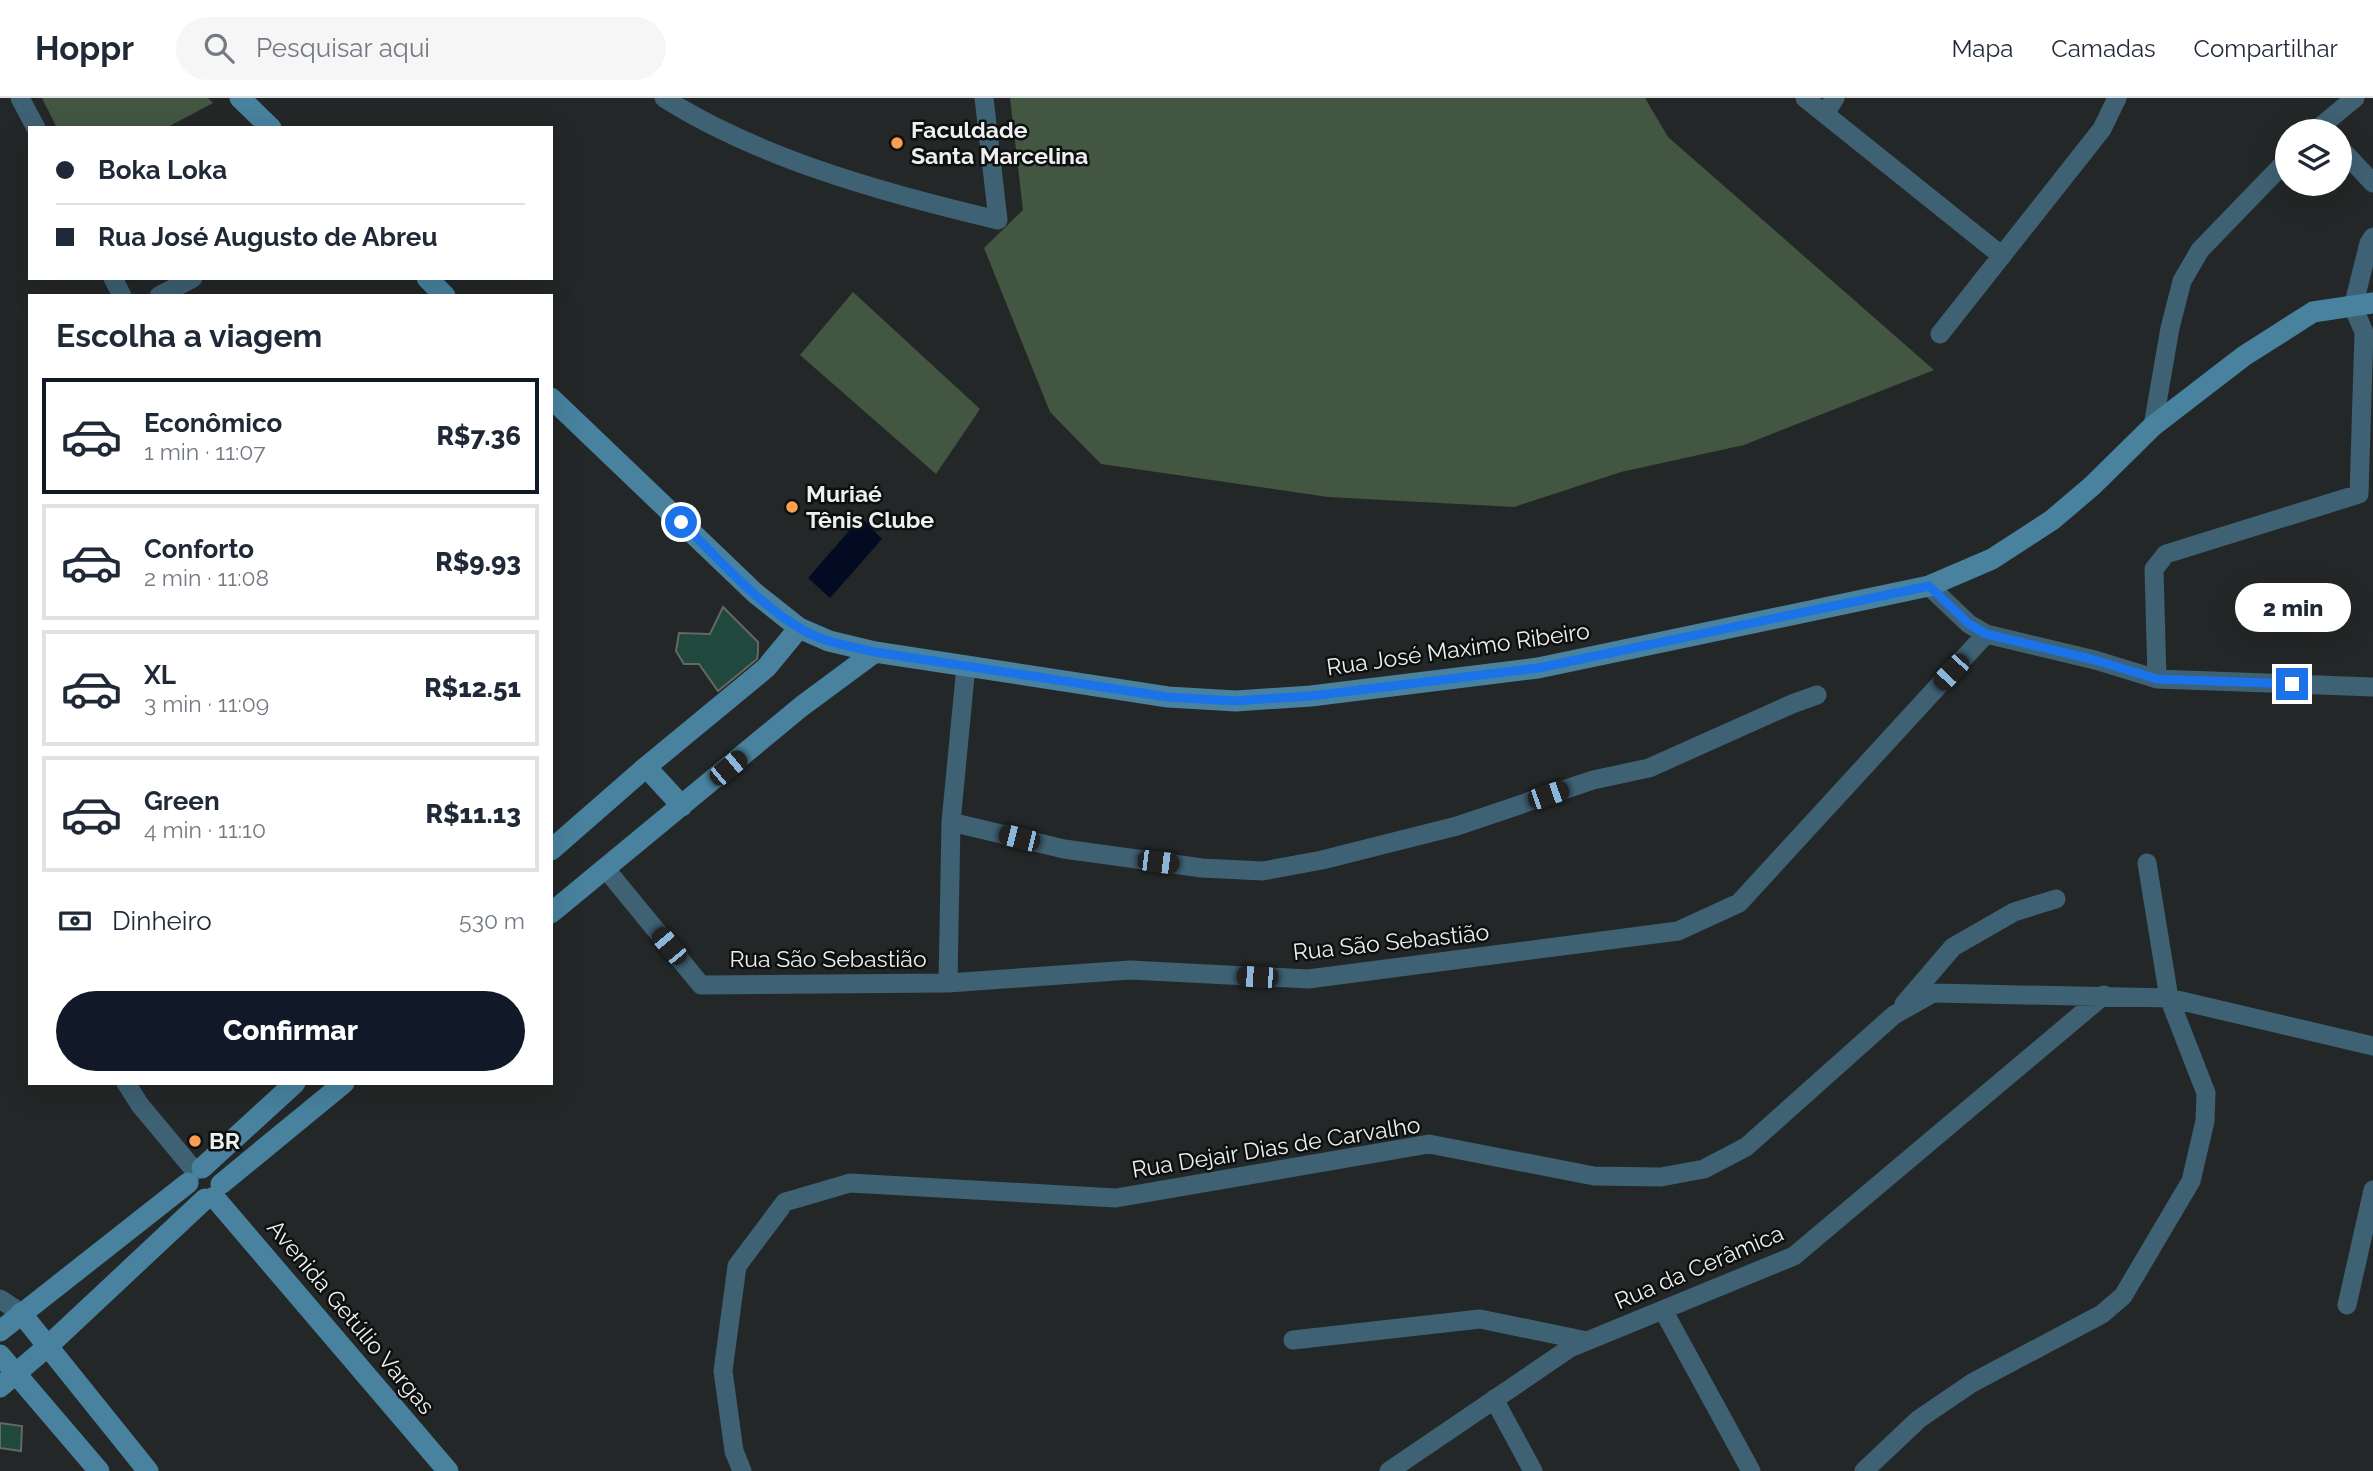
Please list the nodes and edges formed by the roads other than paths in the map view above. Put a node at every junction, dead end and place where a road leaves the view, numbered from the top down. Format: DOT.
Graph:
graph roads {
  1 [pos="20,98"];
  2 [pos="240,98"];
  3 [pos="664,98"];
  4 [pos="984,98"];
  5 [pos="1805,98"];
  6 [pos="2117,98"];
  7 [pos="2355,98"];
  8 [pos="1830,106"];
  9 [pos="2331,119"];
  10 [pos="35,126"];
  11 [pos="269,126"];
  12 [pos="2352,161"];
  13 [pos="2275,172"];
  14 [pos="2373,183"];
  15 [pos="2373,237"];
  16 [pos="2002,256"];
  17 [pos="189,280"];
  18 [pos="429,280"];
  19 [pos="163,294"];
  20 [pos="443,294"];
  21 [pos="2363,305"];
  22 [pos="1940,334"];
  23 [pos="553,400"];
  24 [pos="2152,426"];
  25 [pos="1929,586"];
  26 [pos="799,628"];
  27 [pos="1986,634"];
  28 [pos="875,652"];
  29 [pos="966,666"];
  30 [pos="2157,679"];
  31 [pos="2373,687"];
  32 [pos="1817,695"];
  33 [pos="646,767"];
  34 [pos="682,806"];
  35 [pos="951,822"];
  36 [pos="553,848"];
  37 [pos="2147,863"];
  38 [pos="605,868"];
  39 [pos="2056,899"];
  40 [pos="553,911"];
  41 [pos="948,983"];
  42 [pos="2104,995"];
  43 [pos="2169,998"];
  44 [pos="1894,1015"];
  45 [pos="2373,1046"];
  46 [pos="127,1085"];
  47 [pos="293,1085"];
  48 [pos="342,1085"];
  49 [pos="229,1143"];
  50 [pos="248,1162"];
  51 [pos="195,1174"];
  52 [pos="2373,1190"];
  53 [pos="213,1193"];
  54 [pos="0,1299"];
  55 [pos="2347,1305"];
  56 [pos="1663,1310"];
  57 [pos="21,1313"];
  58 [pos="0,1331"];
  59 [pos="1293,1340"];
  60 [pos="1587,1341"];
  61 [pos="48,1346"];
  62 [pos="0,1355"];
  63 [pos="8,1380"];
  64 [pos="1494,1399"];
  65 [pos="99,1471"];
  66 [pos="148,1471"];
  67 [pos="448,1471"];
  68 [pos="742,1471"];
  69 [pos="1389,1471"];
  70 [pos="1534,1471"];
  71 [pos="1751,1471"];
  72 [pos="1864,1471"];
  1 -- 10 [label="street"];
  2 -- 11 [label="street"];
  3 -- 4 [label="street"];
  5 -- 8 [label="street"];
  6 -- 16 [label="street"];
  7 -- 9 [label="street"];
  8 -- 16 [label="street"];
  12 -- 14 [label="street"];
  13 -- 24 [label="street"];
  15 -- 21 [label="street"];
  16 -- 22 [label="street"];
  17 -- 19 [label="street"];
  18 -- 20 [label="street"];
  21 -- 24 [label="street, Rua José Maximo Ribeiro"];
  21 -- 30 [label="street"];
  23 -- 26 [label="street, Rua José Maximo Ribeiro"];
  24 -- 25 [label="street, Rua José Maximo Ribeiro"];
  25 -- 27 [label="street"];
  25 -- 29 [label="street, Rua José Maximo Ribeiro"];
  26 -- 28 [label="street, Rua José Maximo Ribeiro"];
  26 -- 33 [label="street"];
  27 -- 30 [label="street"];
  27 -- 41 [label="street, Rua São Sebastião"];
  28 -- 29 [label="street, Rua José Maximo Ribeiro"];
  28 -- 34 [label="street"];
  29 -- 35 [label="street"];
  30 -- 31 [label="street"];
  32 -- 35 [label="street"];
  33 -- 34 [label="street"];
  33 -- 36 [label="street"];
  34 -- 38 [label="street"];
  35 -- 41 [label="street"];
  37 -- 43 [label="street"];
  38 -- 40 [label="street"];
  38 -- 41 [label="street, Rua São Sebastião"];
  39 -- 44 [label="street"];
  42 -- 43 [label="street, Rua Dejair Dias de Carvalho"];
  42 -- 44 [label="street, Rua Dejair Dias de Carvalho"];
  42 -- 56 [label="street, Rua da Cerâmica"];
  43 -- 45 [label="street, Rua Dejair Dias de Carvalho"];
  43 -- 72 [label="street"];
  44 -- 68 [label="street, Rua Dejair Dias de Carvalho"];
  46 -- 51 [label="street"];
  47 -- 49 [label="street"];
  48 -- 50 [label="street"];
  49 -- 50 [label="street"];
  49 -- 51 [label="street"];
  50 -- 53 [label="street"];
  51 -- 53 [label="street"];
  51 -- 53 [label="street"];
  51 -- 57 [label="street"];
  52 -- 55 [label="street"];
  53 -- 61 [label="street"];
  53 -- 67 [label="street, Avenida Getúlio Vargas"];
  54 -- 57 [label="street"];
  56 -- 60 [label="street, Rua da Cerâmica"];
  56 -- 71 [label="street"];
  57 -- 58 [label="street"];
  57 -- 61 [label="street"];
  59 -- 60 [label="street"];
  60 -- 64 [label="street, Rua da Cerâmica"];
  61 -- 63 [label="street"];
  61 -- 66 [label="street"];
  62 -- 63 [label="street"];
  63 -- 65 [label="street"];
  64 -- 69 [label="street, Rua da Cerâmica"];
  64 -- 70 [label="street"];
}
